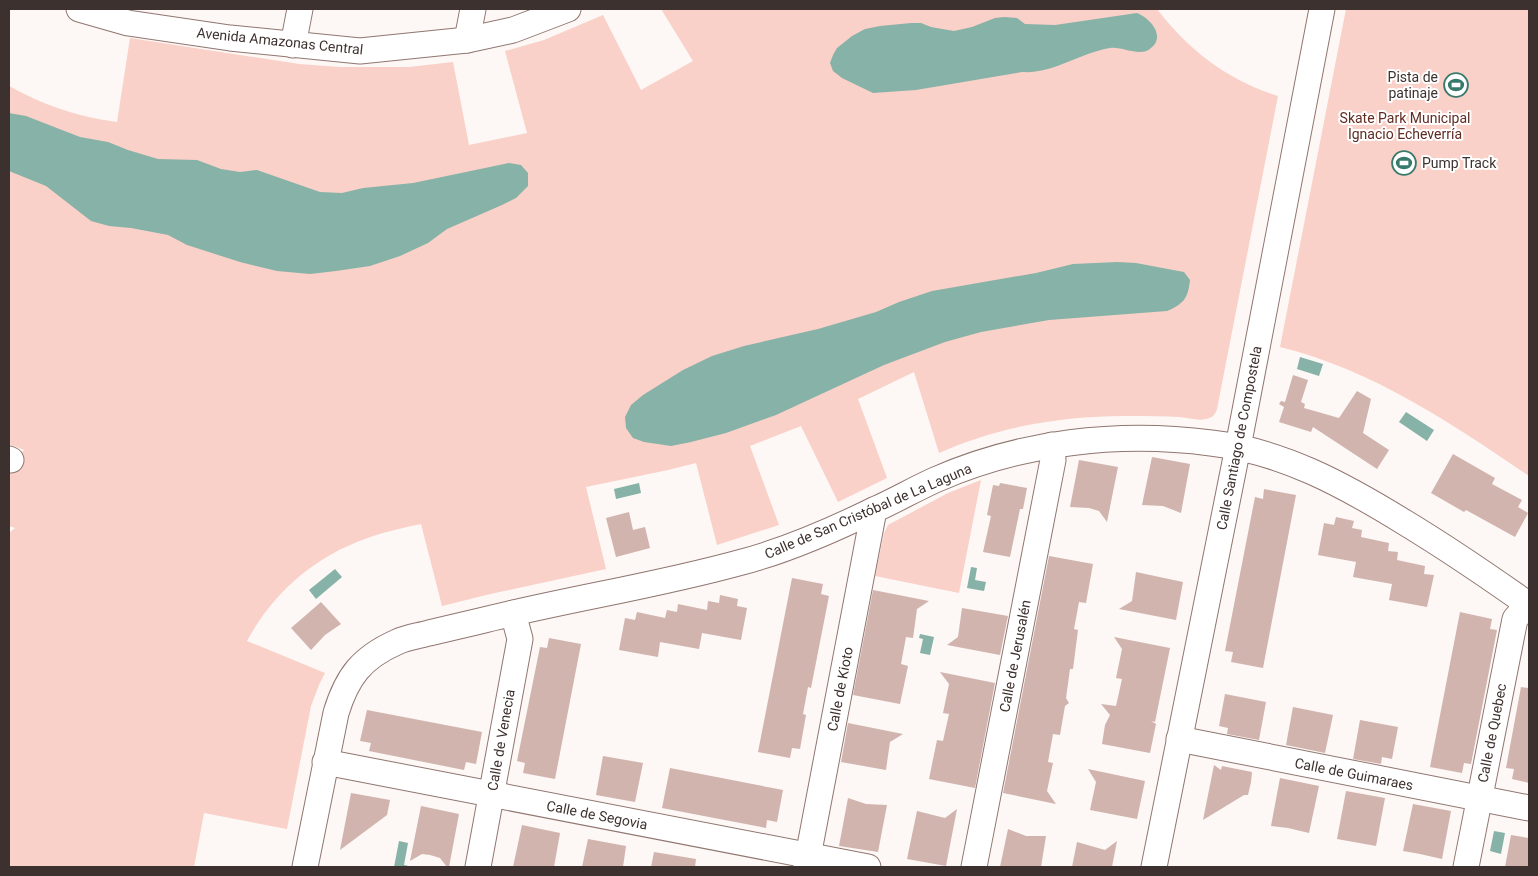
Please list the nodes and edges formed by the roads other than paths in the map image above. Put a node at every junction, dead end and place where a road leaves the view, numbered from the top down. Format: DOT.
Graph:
graph roads {
  1 [pos="79,9"];
  2 [pos="300,9"];
  3 [pos="473,9"];
  4 [pos="568,9"];
  5 [pos="1322,9"];
  6 [pos="129,16"];
  7 [pos="467,40"];
  8 [pos="293,45"];
  9 [pos="1052,445"];
  10 [pos="1238,447"];
  11 [pos="874,510"];
  12 [pos="1528,605"];
  13 [pos="512,613"];
  14 [pos="1179,739"];
  15 [pos="325,762"];
  16 [pos="491,795"];
  17 [pos="1478,798"];
  18 [pos="1529,808"];
  19 [pos="808,861"];
  20 [pos="305,867"];
  21 [pos="478,867"];
  22 [pos="868,867"];
  23 [pos="974,867"];
  24 [pos="1154,867"];
  25 [pos="1466,867"];
  1 -- 6 [label="street, Avenida Amazonas Central"];
  2 -- 8 [label="street"];
  3 -- 7 [label="street"];
  4 -- 7 [label="street, Avenida Amazonas Central"];
  5 -- 10 [label="street, Calle Santiago de Compostela"];
  6 -- 8 [label="street, Avenida Amazonas Central"];
  7 -- 8 [label="street, Avenida Amazonas Central"];
  9 -- 10 [label="street, Calle de San Cristóbal de La Laguna"];
  9 -- 11 [label="street, Calle de San Cristóbal de La Laguna"];
  9 -- 23 [label="street, Calle de Jerusalén"];
  10 -- 12 [label="street, Calle de San Cristóbal de La Laguna"];
  10 -- 14 [label="street, Calle Santiago de Compostela"];
  11 -- 13 [label="street, Calle de San Cristóbal de La Laguna"];
  11 -- 19 [label="street, Calle de Kioto"];
  12 -- 17 [label="street, Calle de Quebec"];
  13 -- 15 [label="street, Calle de San Cristóbal de La Laguna"];
  13 -- 16 [label="street, Calle de Venecia"];
  14 -- 17 [label="street, Calle de Guimaraes"];
  14 -- 24 [label="street, Calle Santiago de Compostela"];
  15 -- 16 [label="street, Calle de Segovia"];
  15 -- 20 [label="street, Calle de San Cristóbal de La Laguna"];
  16 -- 19 [label="street, Calle de Segovia"];
  16 -- 21 [label="street, Calle de Venecia"];
  17 -- 18 [label="street, Calle de Guimaraes"];
  17 -- 25 [label="street, Calle de Quebec"];
  19 -- 22 [label="street, Calle de Segovia"];
}
